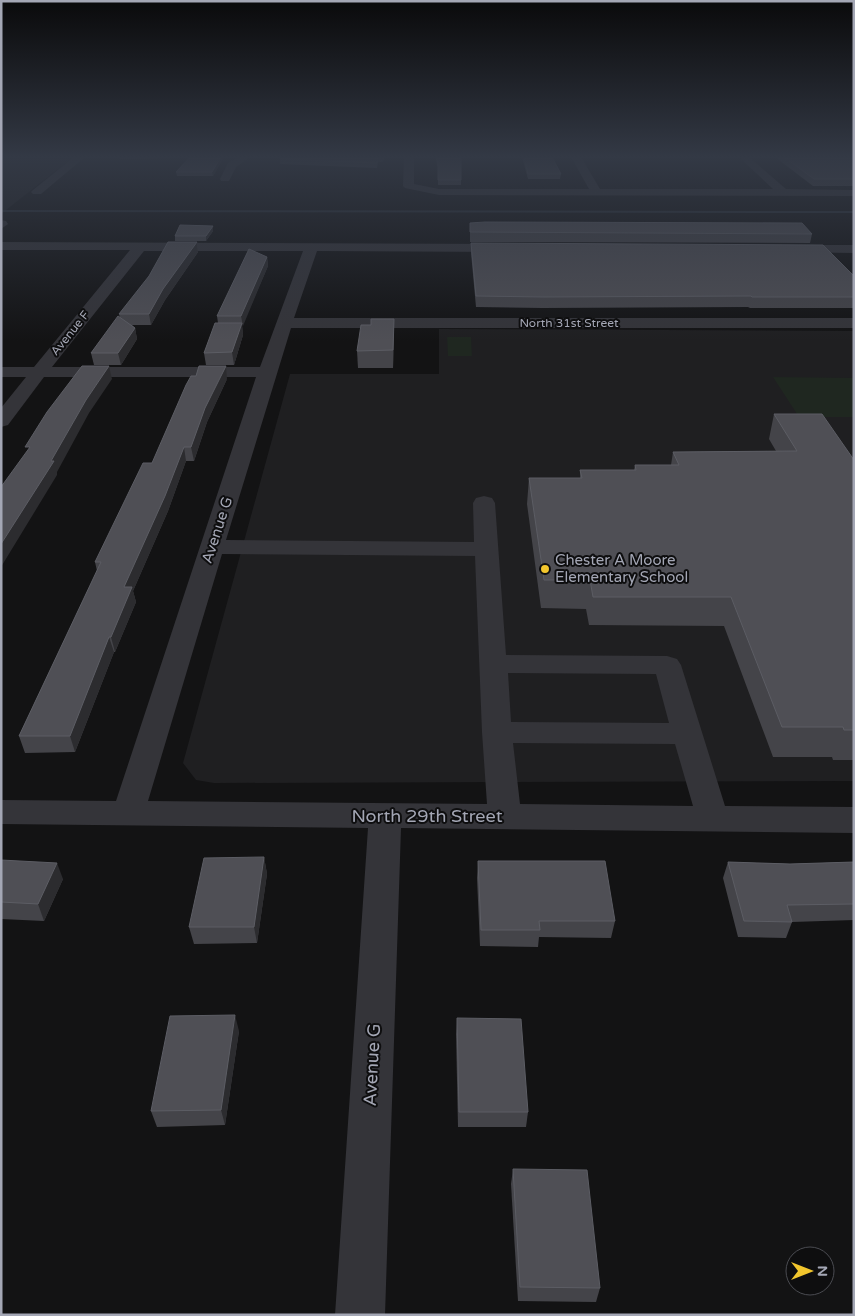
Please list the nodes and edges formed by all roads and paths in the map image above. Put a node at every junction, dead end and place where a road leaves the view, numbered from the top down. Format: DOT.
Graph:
graph roads {
  1 [pos="1,246"];
  2 [pos="140,247"];
  3 [pos="310,248"];
  4 [pos="518,248"];
  5 [pos="776,249"];
  6 [pos="851,252"];
  7 [pos="284,323"];
  8 [pos="854,323"];
  9 [pos="1,372"];
  10 [pos="38,372"];
  11 [pos="267,372"];
  12 [pos="2,420"];
  13 [pos="484,503"];
  14 [pos="212,547"];
  15 [pos="486,549"];
  16 [pos="493,664"];
  17 [pos="497,732"];
  18 [pos="687,734"];
  19 [pos="1,812"];
  20 [pos="128,814"];
  21 [pos="385,816"];
  22 [pos="505,817"];
  23 [pos="713,819"];
  24 [pos="854,820"];
  25 [pos="360,1315"];
  1 -- 2 [label="street"];
  2 -- 3 [label="street"];
  2 -- 10 [label="street, Avenue F"];
  3 -- 4 [label="street"];
  3 -- 7 [label="street, Avenue G"];
  5 -- 6 [label="street"];
  7 -- 8 [label="street, North 31st Street"];
  7 -- 11 [label="street, Avenue G"];
  9 -- 10 [label="street"];
  10 -- 11 [label="street"];
  10 -- 12 [label="street, Avenue F"];
  11 -- 14 [label="street, Avenue G"];
  13 -- 15 [label="street"];
  14 -- 15 [label="street"];
  14 -- 20 [label="street, Avenue G"];
  15 -- 16 [label="street"];
  16 -- 17 [label="street"];
  16 -- 18 [label="street"];
  17 -- 18 [label="street"];
  17 -- 22 [label="street"];
  18 -- 23 [label="street"];
  19 -- 20 [label="street, North 29th Street"];
  20 -- 21 [label="street, North 29th Street"];
  21 -- 22 [label="street, North 29th Street"];
  21 -- 25 [label="street, Avenue G"];
  22 -- 23 [label="street, North 29th Street"];
  23 -- 24 [label="street, North 29th Street"];
}
